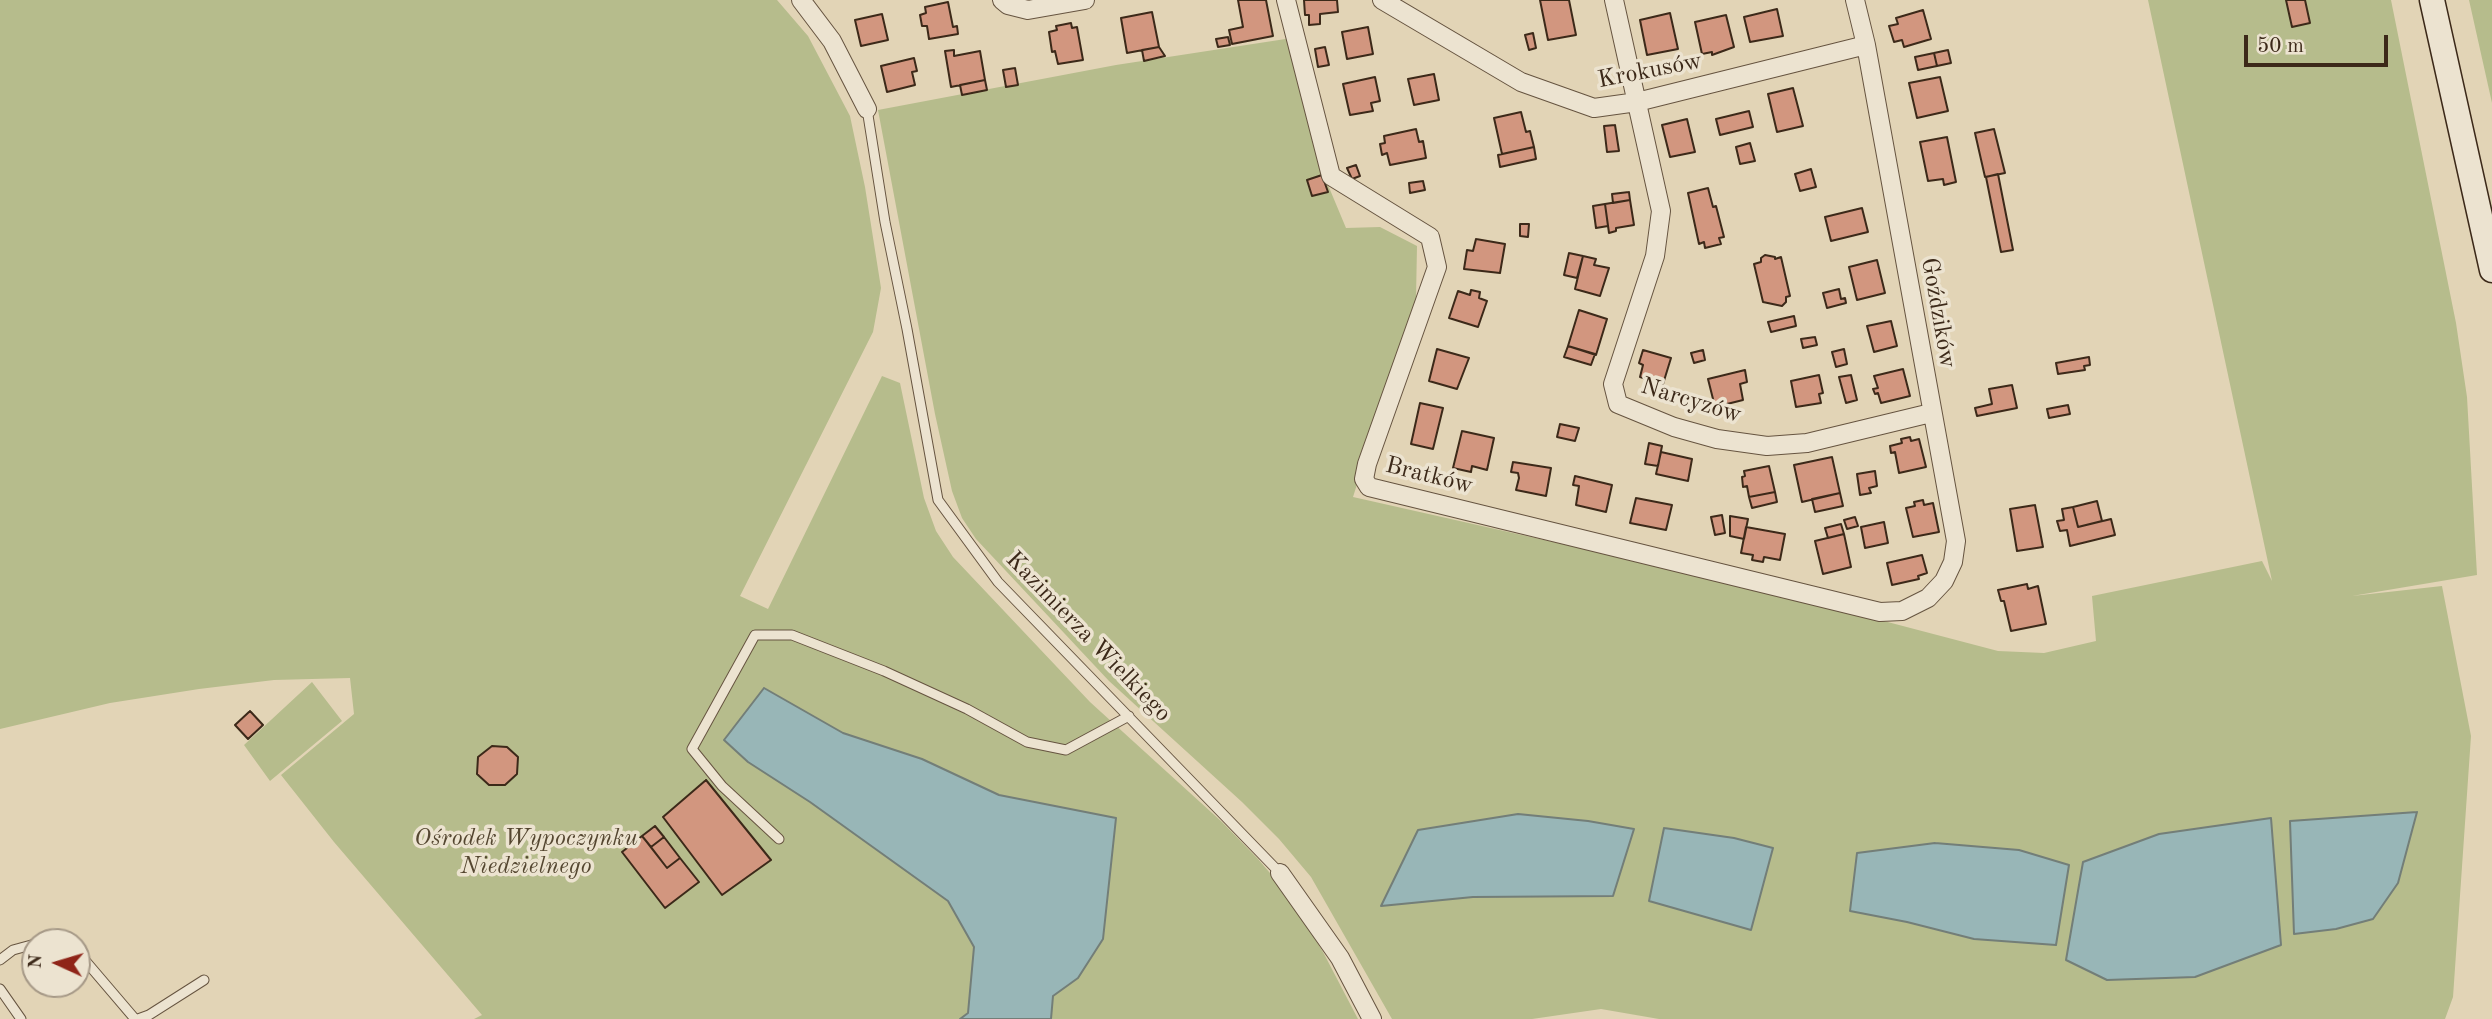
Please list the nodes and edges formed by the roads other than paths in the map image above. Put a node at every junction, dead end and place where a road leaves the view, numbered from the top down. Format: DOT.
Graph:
graph roads {
  1 [pos="801,0"];
  2 [pos="1002,0"];
  3 [pos="1085,0"];
  4 [pos="1286,0"];
  5 [pos="1382,0"];
  6 [pos="1614,0"];
  7 [pos="1855,0"];
  8 [pos="2432,0"];
  9 [pos="1866,45"];
  10 [pos="1637,102"];
  11 [pos="867,109"];
  12 [pos="2492,270"];
  13 [pos="1931,413"];
  14 [pos="1902,611"];
  15 [pos="1129,716"];
  16 [pos="779,839"];
  17 [pos="1280,873"];
  18 [pos="21,948"];
  19 [pos="0,960"];
  20 [pos="91,967"];
  21 [pos="204,980"];
  22 [pos="0,989"];
  23 [pos="21,1019"];
  24 [pos="136,1019"];
  25 [pos="1372,1019"];
  1 -- 11 [label="street, Kazimierza Wielkiego"];
  2 -- 3 [label="street"];
  4 -- 14 [label="street, Bratków"];
  5 -- 10 [label="street, Krokusów"];
  6 -- 10 [label="street"];
  7 -- 9 [label="street, Goździków"];
  8 -- 12 [label="street"];
  9 -- 10 [label="street, Krokusów"];
  9 -- 13 [label="street, Goździków"];
  10 -- 13 [label="street, Narcyzów"];
  11 -- 15 [label="lane, Kazimierza Wielkiego"];
  13 -- 14 [label="street, Goździków"];
  15 -- 16 [label="lane"];
  15 -- 17 [label="lane, Kazimierza Wielkiego"];
  17 -- 25 [label="street, Kazimierza Wielkiego"];
  18 -- 19 [label="lane"];
  20 -- 24 [label="lane"];
  21 -- 24 [label="lane"];
  22 -- 23 [label="lane"];
}
